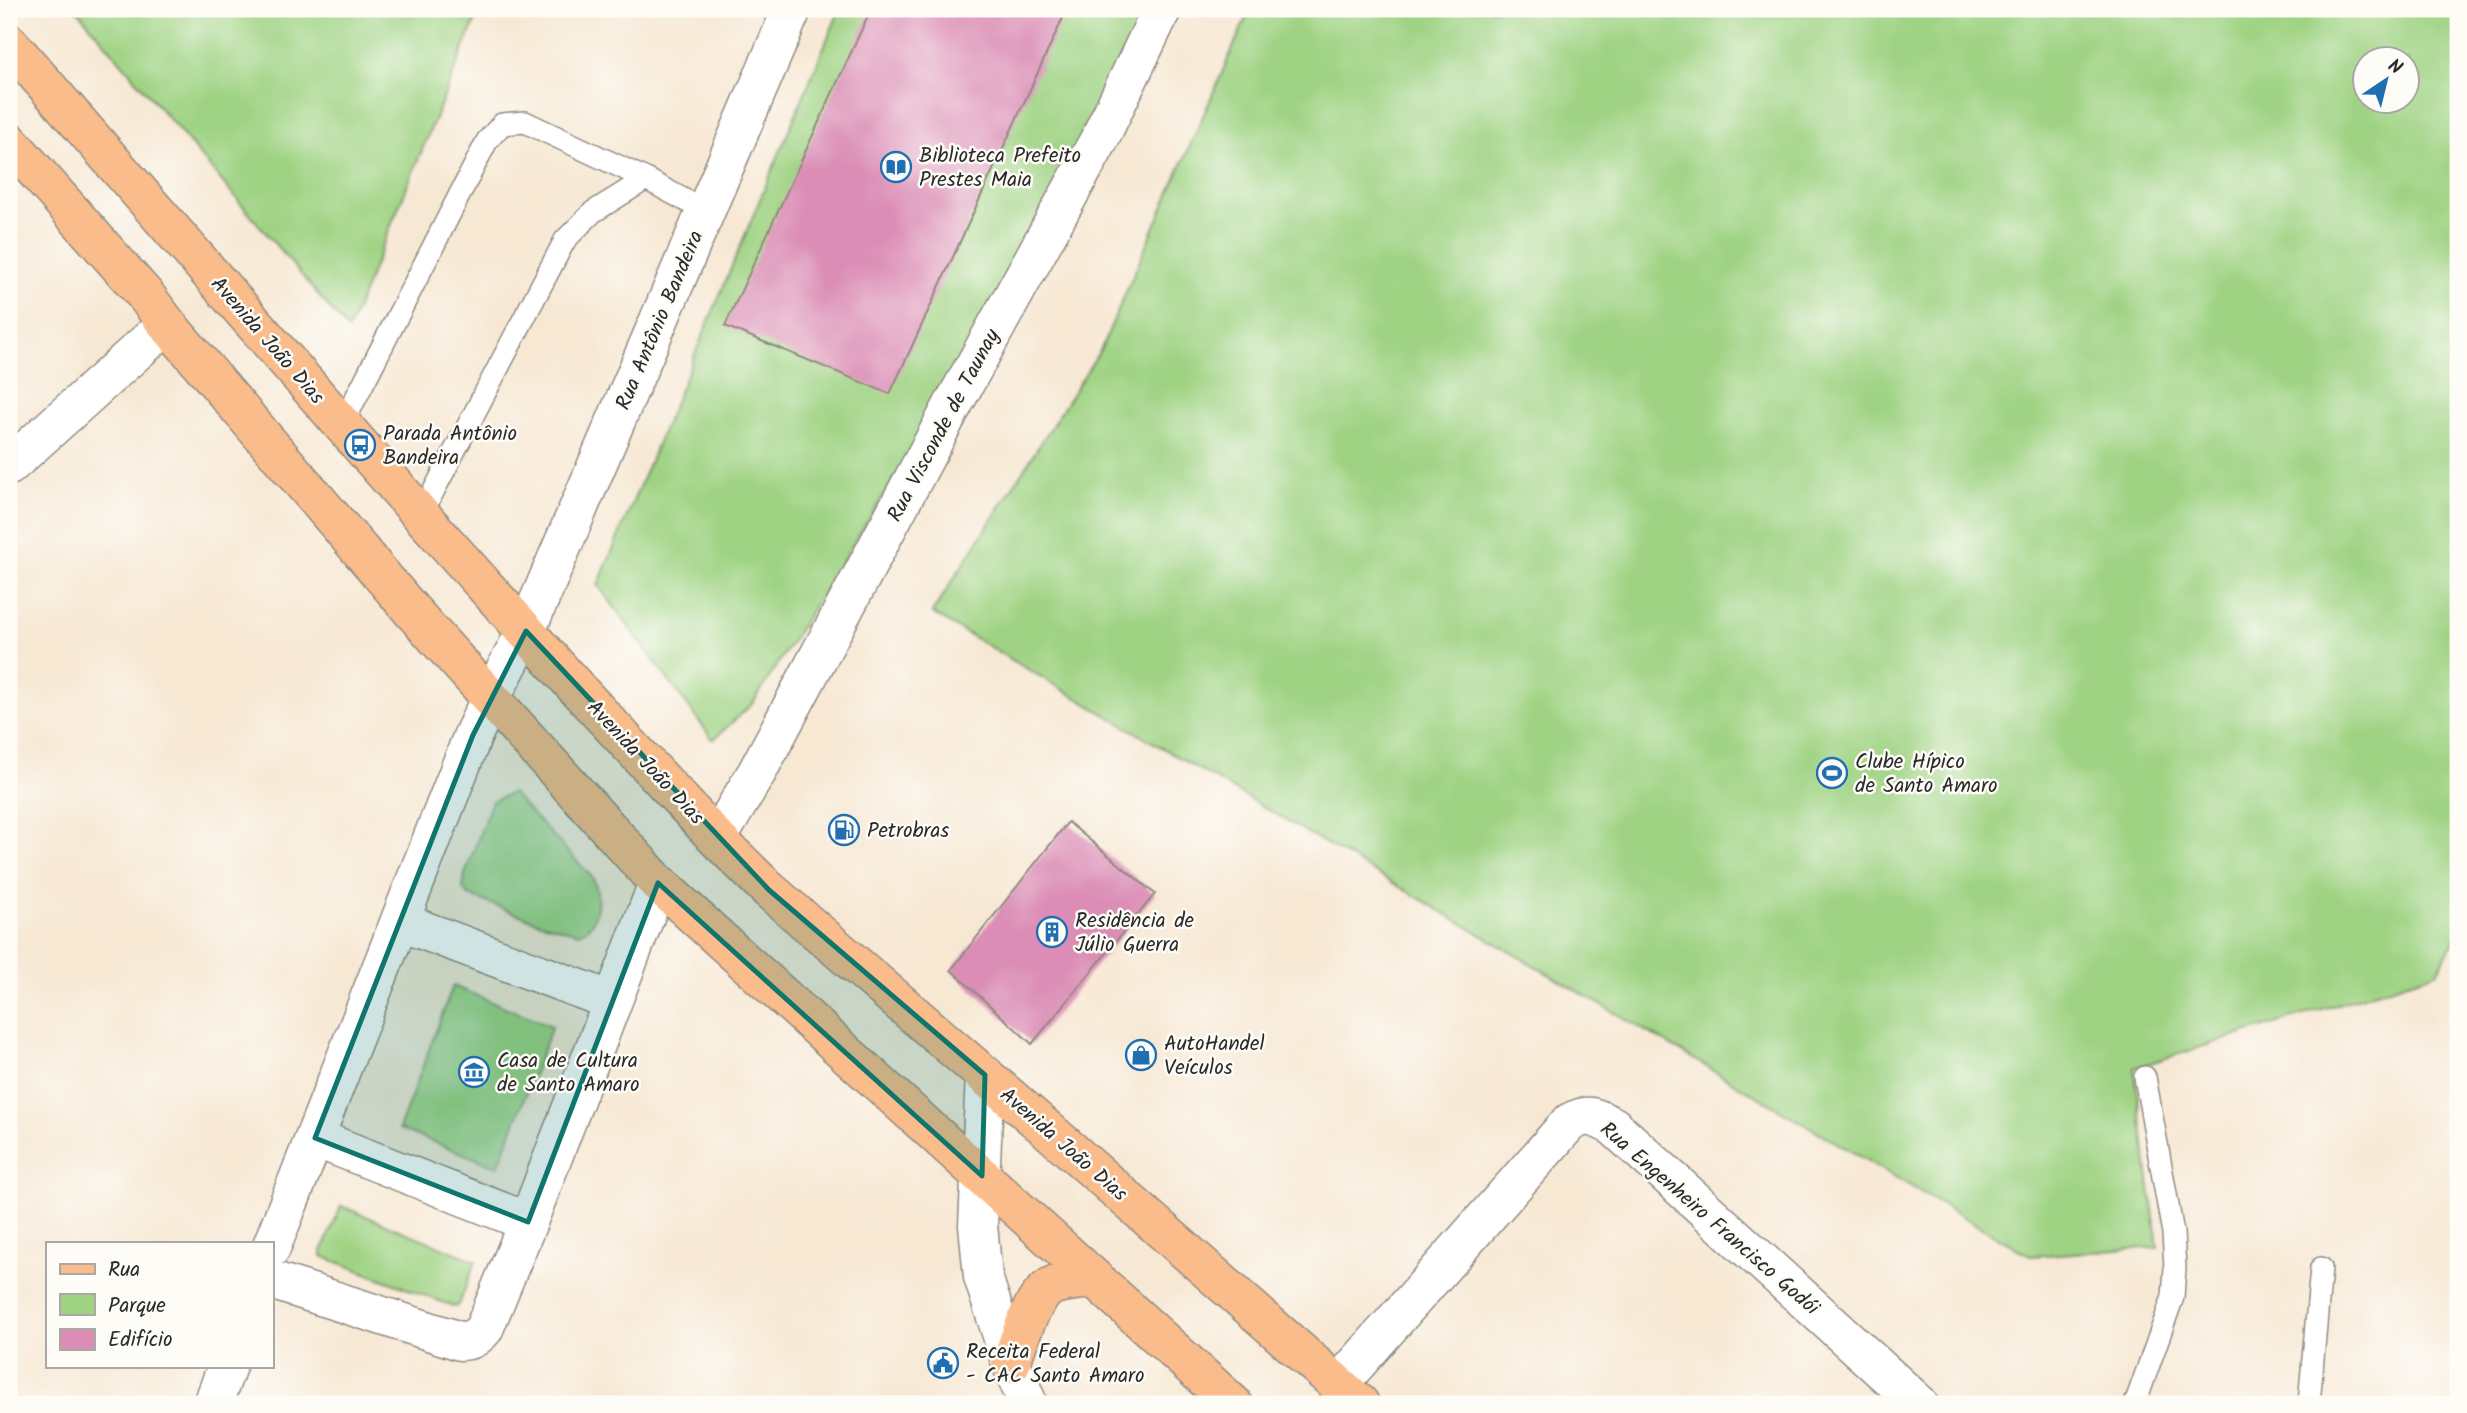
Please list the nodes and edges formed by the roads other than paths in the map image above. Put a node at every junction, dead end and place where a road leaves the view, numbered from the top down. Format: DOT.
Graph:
graph roads {
  1 [pos="792,9"];
  2 [pos="1162,9"];
  3 [pos="9,43"];
  4 [pos="9,141"];
  5 [pos="646,179"];
  6 [pos="705,211"];
  7 [pos="167,324"];
  8 [pos="342,425"];
  9 [pos="9,466"];
  10 [pos="421,515"];
  11 [pos="526,631"];
  12 [pos="490,699"];
  13 [pos="717,839"];
  14 [pos="658,883"];
  15 [pos="401,922"];
  16 [pos="612,1001"];
  17 [pos="985,1075"];
  18 [pos="2145,1077"];
  19 [pos="315,1138"];
  20 [pos="982,1176"];
  21 [pos="528,1222"];
  22 [pos="273,1243"];
  23 [pos="2321,1268"];
  24 [pos="1093,1279"];
  25 [pos="273,1281"];
  26 [pos="1011,1363"];
  27 [pos="226,1368"];
  28 [pos="1349,1395"];
  29 [pos="213,1404"];
  30 [pos="1028,1404"];
  31 [pos="1233,1404"];
  32 [pos="1919,1404"];
  33 [pos="2135,1404"];
  34 [pos="2309,1404"];
  1 -- 6 [label="street, Rua Antônio Bandeira"];
  2 -- 13 [label="street, Rua Visconde de Taunay"];
  3 -- 8 [label="main road, Avenida João Dias"];
  4 -- 7 [label="main road"];
  5 -- 6 [label="lane"];
  5 -- 8 [label="lane"];
  5 -- 10 [label="lane"];
  6 -- 11 [label="street, Rua Antônio Bandeira"];
  7 -- 9 [label="street"];
  7 -- 12 [label="main road"];
  8 -- 10 [label="main road, Avenida João Dias"];
  10 -- 11 [label="main road, Avenida João Dias"];
  11 -- 12 [label="street, Rua Antônio Bandeira"];
  11 -- 13 [label="main road, Avenida João Dias"];
  12 -- 14 [label="main road"];
  12 -- 15 [label="street, Rua Antônio Bandeira"];
  13 -- 17 [label="main road, Avenida João Dias"];
  14 -- 16 [label="street"];
  14 -- 20 [label="main road"];
  15 -- 16 [label="street"];
  15 -- 19 [label="street, Rua Antônio Bandeira"];
  16 -- 21 [label="street"];
  17 -- 20 [label="street"];
  17 -- 28 [label="main road, Avenida João Dias"];
  18 -- 33 [label="lane"];
  19 -- 21 [label="street"];
  19 -- 22 [label="street, Rua Antônio Bandeira"];
  20 -- 24 [label="main road"];
  20 -- 26 [label="street"];
  21 -- 25 [label="street"];
  23 -- 34 [label="lane"];
  24 -- 26 [label="main road"];
  24 -- 31 [label="main road"];
  26 -- 30 [label="street"];
  27 -- 29 [label="street"];
  28 -- 32 [label="street, Rua Engenheiro Francisco Godói"];
}
